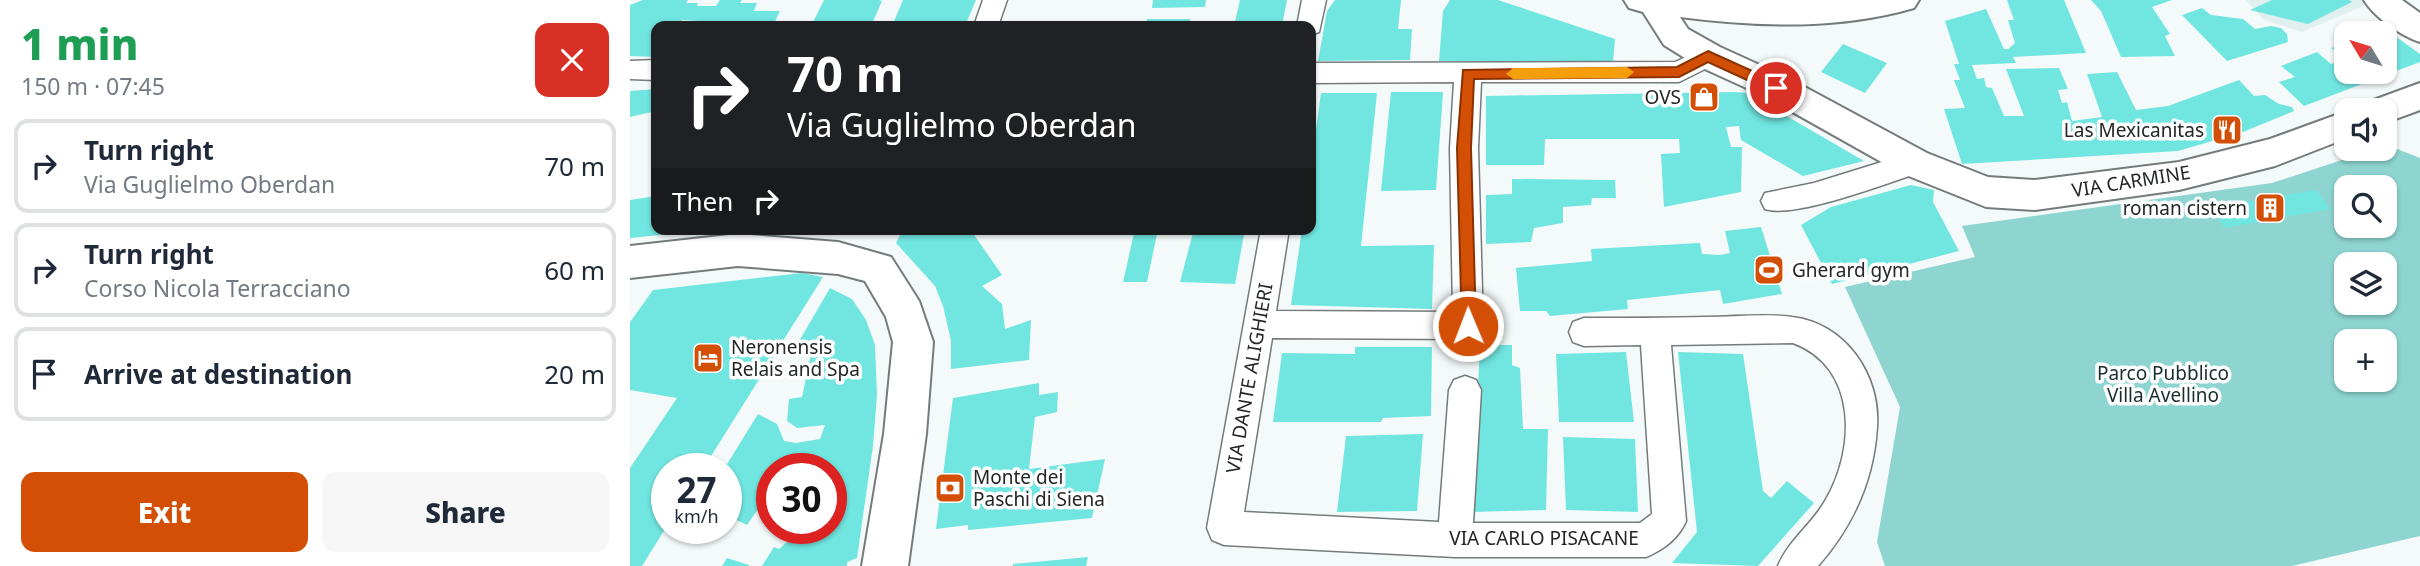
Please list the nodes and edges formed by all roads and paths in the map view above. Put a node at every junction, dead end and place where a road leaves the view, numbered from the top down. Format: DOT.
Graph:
graph roads {
  1 [pos="995,0"];
  2 [pos="1314,0"];
  3 [pos="1903,0"];
  4 [pos="2380,0"];
  5 [pos="1647,1"];
  6 [pos="988,21"];
  7 [pos="1311,21"];
  8 [pos="2420,30"];
  9 [pos="1708,56"];
  10 [pos="1316,73"];
  11 [pos="1468,74"];
  12 [pos="2420,96"];
  13 [pos="2397,105"];
  14 [pos="2334,129"];
  15 [pos="1914,163"];
  16 [pos="1775,201"];
  17 [pos="1274,235"];
  18 [pos="630,262"];
  19 [pos="1257,324"];
  20 [pos="1584,332"];
  21 [pos="1655,332"];
  22 [pos="1465,390"];
  23 [pos="1224,528"];
  24 [pos="1455,540"];
  25 [pos="885,566"];
  26 [pos="1795,566"];
  1 -- 6 [label="street"];
  2 -- 7 [label="street"];
  3 -- 5 [label="street"];
  4 -- 8 [label="street"];
  5 -- 9 [label="street, VIA CARMINE"];
  9 -- 11 [label="street"];
  9 -- 15 [label="street, VIA CARMINE"];
  10 -- 11 [label="street"];
  11 -- 19 [label="street"];
  12 -- 13 [label="street"];
  14 -- 15 [label="street, VIA CARMINE"];
  15 -- 16 [label="street"];
  17 -- 19 [label="street, VIA DANTE ALIGHIERI"];
  18 -- 25 [label="street"];
  19 -- 23 [label="street, VIA DANTE ALIGHIERI"];
  20 -- 21 [label="street"];
  21 -- 24 [label="street, VIA CARLO PISACANE"];
  21 -- 26 [label="street"];
  22 -- 24 [label="street"];
  23 -- 24 [label="street, VIA CARLO PISACANE"];
}
